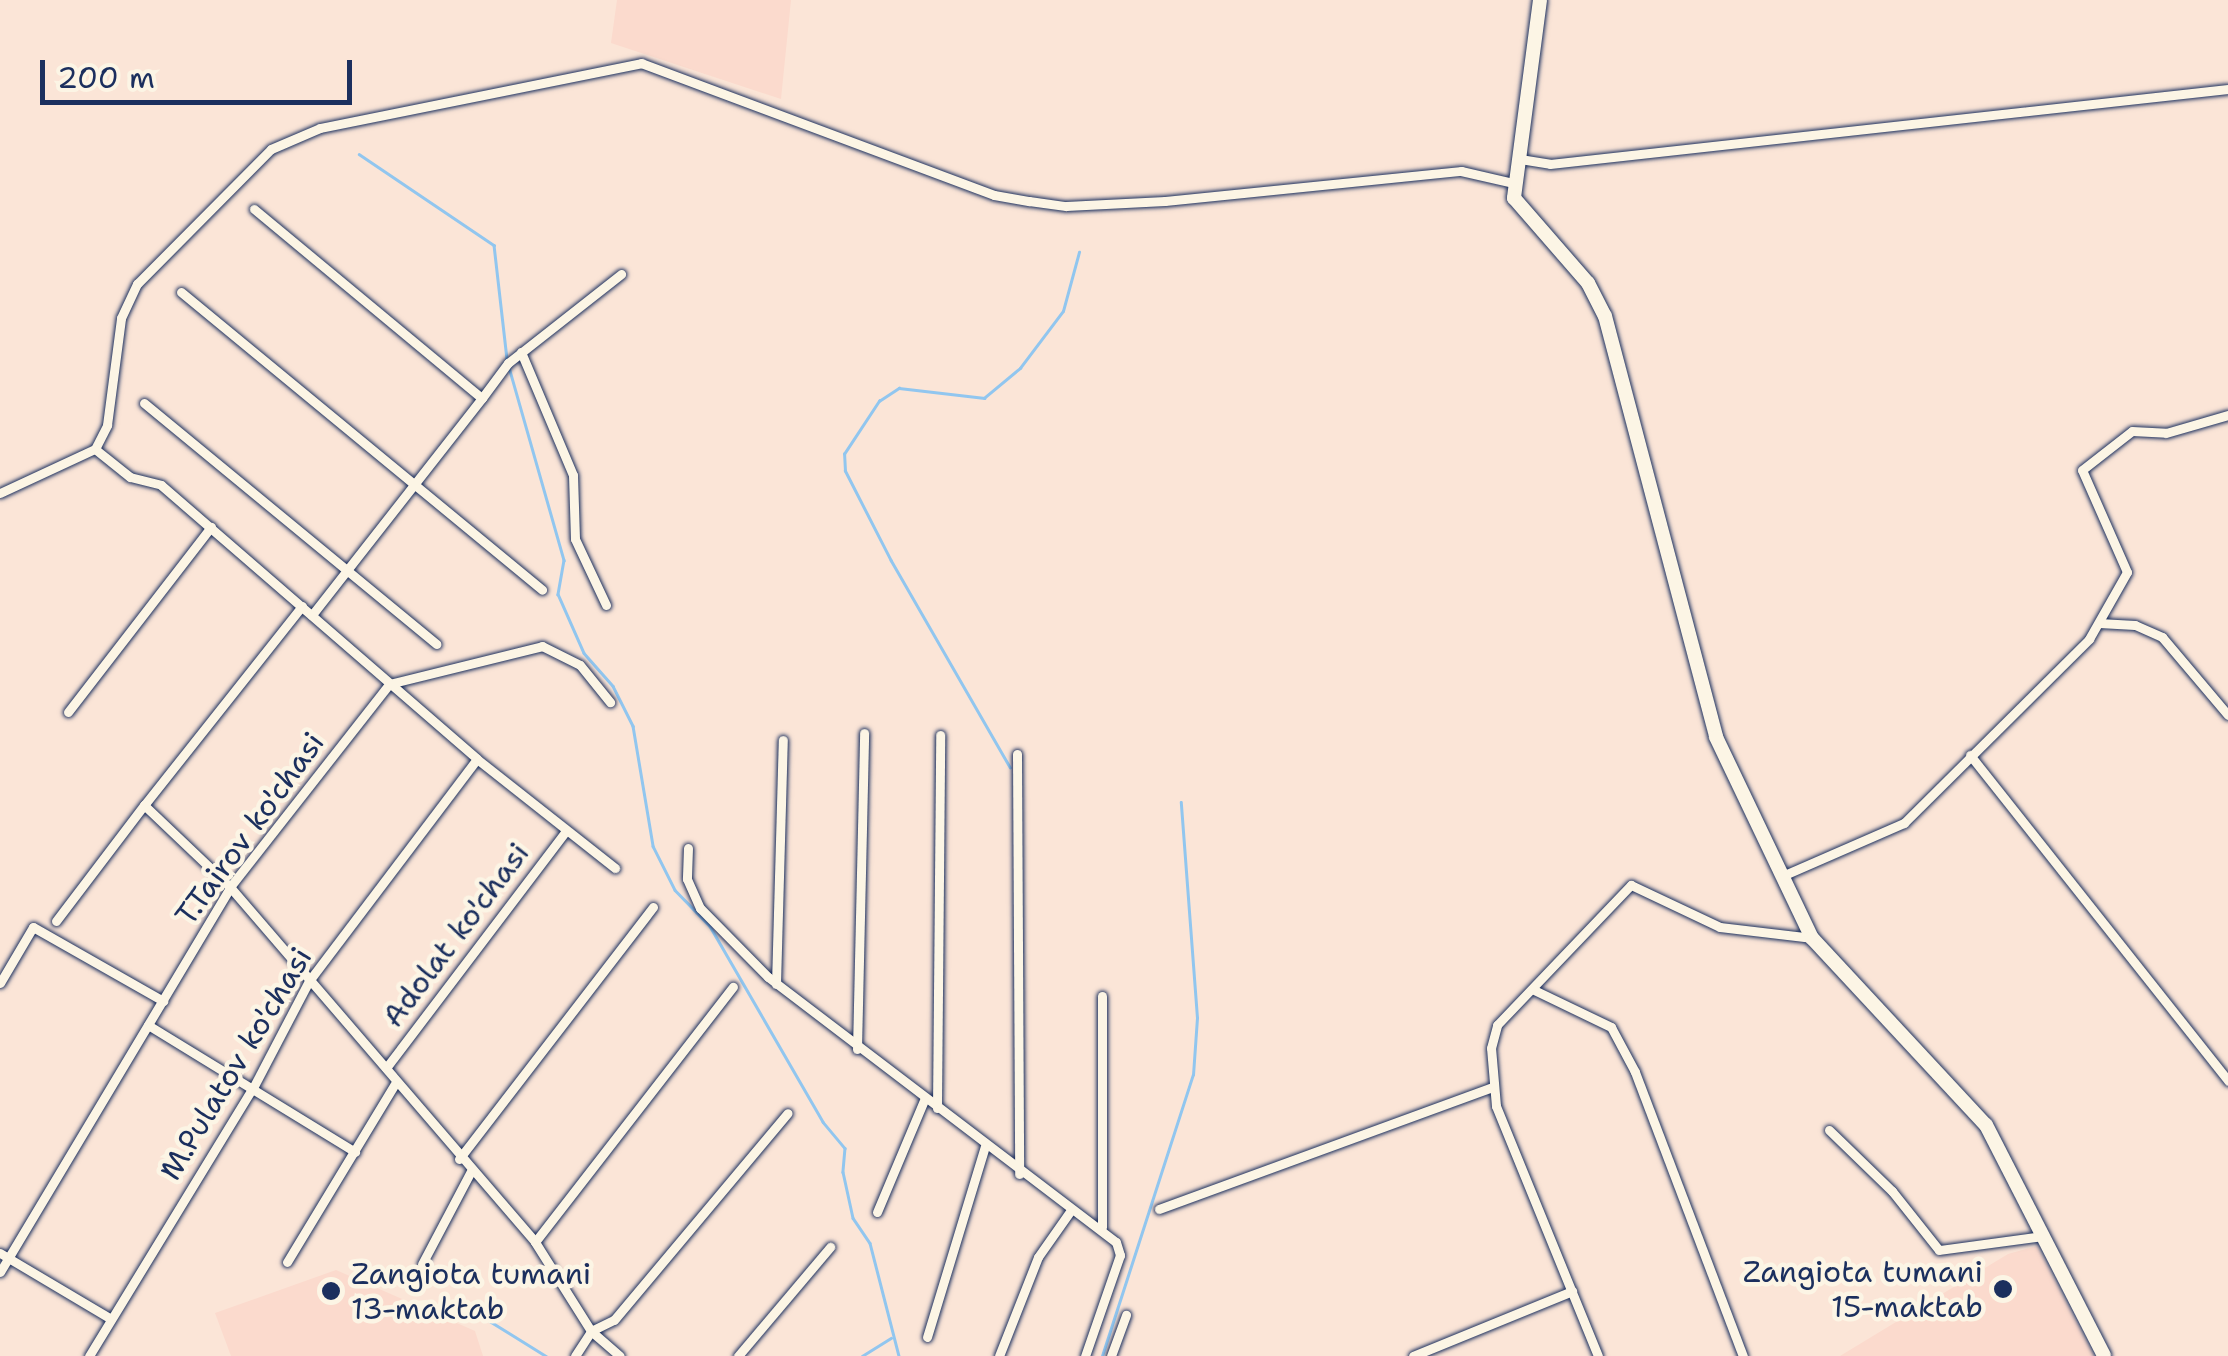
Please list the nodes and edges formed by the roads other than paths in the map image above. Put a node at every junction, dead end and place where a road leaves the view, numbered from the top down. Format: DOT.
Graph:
graph roads {
  1 [pos="1540,0"];
  2 [pos="2228,89"];
  3 [pos="1520,159"];
  4 [pos="1513,183"];
  5 [pos="254,209"];
  6 [pos="621,274"];
  7 [pos="180,292"];
  8 [pos="521,352"];
  9 [pos="482,398"];
  10 [pos="144,404"];
  11 [pos="2228,415"];
  12 [pos="95,449"];
  13 [pos="412,485"];
  14 [pos="0,493"];
  15 [pos="211,528"];
  16 [pos="346,568"];
  17 [pos="542,590"];
  18 [pos="606,604"];
  19 [pos="302,606"];
  20 [pos="312,615"];
  21 [pos="2099,623"];
  22 [pos="436,644"];
  23 [pos="388,684"];
  24 [pos="610,702"];
  25 [pos="68,712"];
  26 [pos="2228,715"];
  27 [pos="864,733"];
  28 [pos="940,735"];
  29 [pos="782,740"];
  30 [pos="1017,754"];
  31 [pos="1970,755"];
  32 [pos="476,759"];
  33 [pos="144,806"];
  34 [pos="566,831"];
  35 [pos="688,848"];
  36 [pos="615,868"];
  37 [pos="1780,877"];
  38 [pos="230,887"];
  39 [pos="652,908"];
  40 [pos="56,921"];
  41 [pos="1812,938"];
  42 [pos="309,981"];
  43 [pos="0,984"];
  44 [pos="776,984"];
  45 [pos="734,987"];
  46 [pos="1532,989"];
  47 [pos="1102,996"];
  48 [pos="163,1001"];
  49 [pos="148,1025"];
  50 [pos="857,1049"];
  51 [pos="386,1068"];
  52 [pos="2228,1082"];
  53 [pos="395,1084"];
  54 [pos="254,1086"];
  55 [pos="1492,1087"];
  56 [pos="925,1098"];
  57 [pos="938,1108"];
  58 [pos="788,1113"];
  59 [pos="1829,1130"];
  60 [pos="985,1146"];
  61 [pos="355,1152"];
  62 [pos="458,1159"];
  63 [pos="471,1171"];
  64 [pos="1019,1174"];
  65 [pos="1159,1209"];
  66 [pos="1071,1210"];
  67 [pos="877,1212"];
  68 [pos="1102,1228"];
  69 [pos="2042,1236"];
  70 [pos="535,1242"];
  71 [pos="830,1247"];
  72 [pos="4,1255"];
  73 [pos="287,1262"];
  74 [pos="422,1264"];
  75 [pos="0,1272"];
  76 [pos="1572,1291"];
  77 [pos="1126,1315"];
  78 [pos="111,1319"];
  79 [pos="591,1331"];
  80 [pos="927,1337"];
  81 [pos="89,1356"];
  82 [pos="575,1356"];
  83 [pos="620,1356"];
  84 [pos="738,1356"];
  85 [pos="999,1356"];
  86 [pos="1085,1356"];
  87 [pos="1111,1356"];
  88 [pos="1413,1356"];
  89 [pos="1598,1356"];
  90 [pos="1743,1356"];
  91 [pos="2104,1356"];
  1 -- 3 [label="street"];
  2 -- 3 [label="street"];
  3 -- 4 [label="street"];
  4 -- 12 [label="street"];
  4 -- 37 [label="street"];
  5 -- 9 [label="street"];
  6 -- 8 [label="street"];
  7 -- 13 [label="street"];
  8 -- 9 [label="street"];
  8 -- 18 [label="street"];
  9 -- 13 [label="street"];
  10 -- 16 [label="street"];
  11 -- 21 [label="street"];
  12 -- 14 [label="street"];
  12 -- 15 [label="street"];
  13 -- 16 [label="street"];
  13 -- 17 [label="street"];
  15 -- 19 [label="street"];
  15 -- 25 [label="street"];
  16 -- 20 [label="street"];
  16 -- 22 [label="street"];
  19 -- 20 [label="street"];
  19 -- 33 [label="street"];
  20 -- 23 [label="street"];
  21 -- 26 [label="street"];
  21 -- 31 [label="street"];
  23 -- 24 [label="street"];
  23 -- 32 [label="street"];
  23 -- 38 [label="street, T.Tairov ko'chasi"];
  27 -- 50 [label="street"];
  28 -- 57 [label="street"];
  29 -- 44 [label="street"];
  30 -- 64 [label="street"];
  31 -- 37 [label="street"];
  31 -- 52 [label="street"];
  32 -- 34 [label="street"];
  32 -- 42 [label="street, M.Pulatov ko'chasi"];
  33 -- 38 [label="street"];
  33 -- 40 [label="street"];
  34 -- 36 [label="street"];
  34 -- 51 [label="street, Adolat ko'chasi"];
  35 -- 44 [label="street"];
  37 -- 41 [label="street"];
  38 -- 42 [label="street"];
  38 -- 48 [label="street, T.Tairov ko'chasi"];
  39 -- 62 [label="street"];
  41 -- 46 [label="street"];
  41 -- 69 [label="street"];
  42 -- 51 [label="street"];
  42 -- 54 [label="street, M.Pulatov ko'chasi"];
  43 -- 48 [label="street"];
  44 -- 50 [label="street"];
  45 -- 70 [label="street"];
  46 -- 55 [label="street"];
  46 -- 90 [label="street"];
  47 -- 68 [label="street"];
  48 -- 49 [label="street, T.Tairov ko'chasi"];
  49 -- 54 [label="street"];
  49 -- 72 [label="street, T.Tairov ko'chasi"];
  50 -- 56 [label="street"];
  51 -- 53 [label="street"];
  53 -- 61 [label="street"];
  53 -- 62 [label="street"];
  54 -- 61 [label="street"];
  54 -- 78 [label="street, M.Pulatov ko'chasi"];
  55 -- 65 [label="street"];
  55 -- 76 [label="street"];
  56 -- 57 [label="street"];
  56 -- 67 [label="street"];
  57 -- 60 [label="street"];
  58 -- 79 [label="street"];
  59 -- 69 [label="street"];
  60 -- 64 [label="street"];
  60 -- 80 [label="street"];
  61 -- 73 [label="street"];
  62 -- 63 [label="street"];
  63 -- 70 [label="street"];
  63 -- 74 [label="street"];
  64 -- 66 [label="street"];
  66 -- 68 [label="street"];
  66 -- 85 [label="street"];
  68 -- 86 [label="street"];
  69 -- 91 [label="street"];
  70 -- 79 [label="street"];
  71 -- 84 [label="street"];
  72 -- 75 [label="street, T.Tairov ko'chasi"];
  72 -- 78 [label="street"];
  76 -- 88 [label="street"];
  76 -- 89 [label="street"];
  77 -- 87 [label="street"];
  78 -- 81 [label="street, M.Pulatov ko'chasi"];
  79 -- 82 [label="street"];
  79 -- 83 [label="street"];
}
